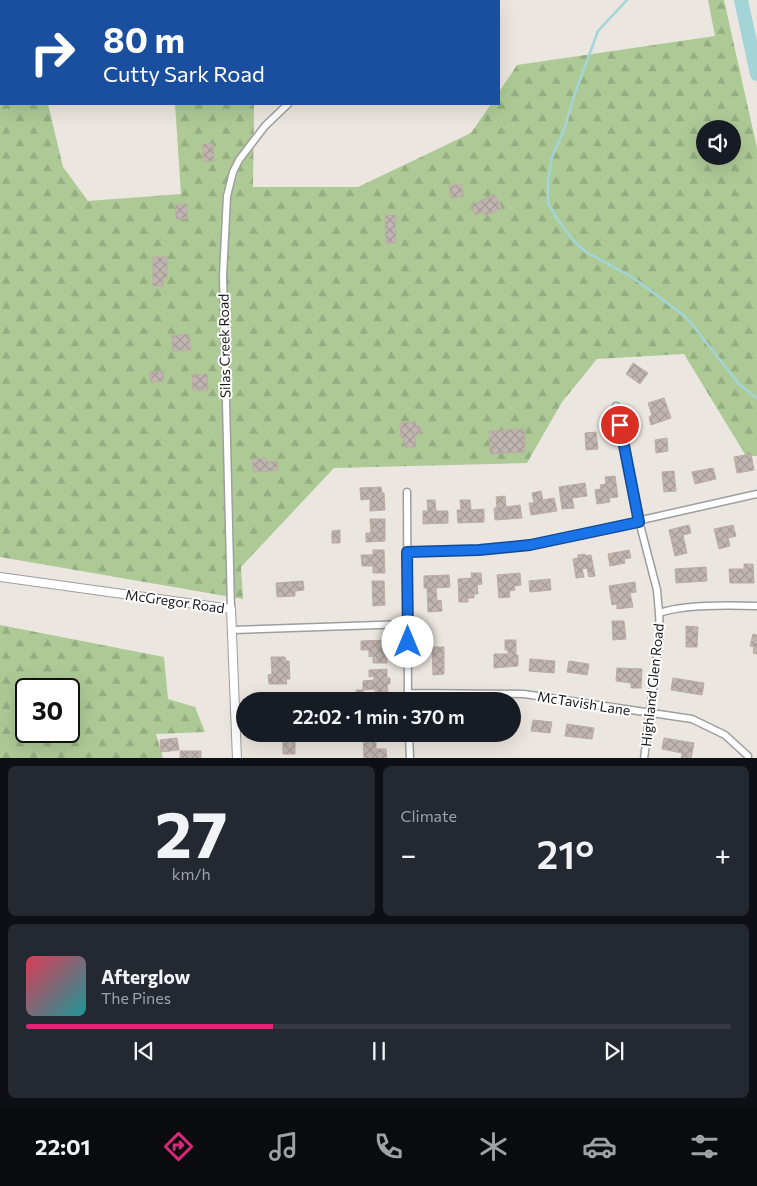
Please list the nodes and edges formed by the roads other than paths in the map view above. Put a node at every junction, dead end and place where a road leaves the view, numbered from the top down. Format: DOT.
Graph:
graph roads {
  1 [pos="287,105"];
  2 [pos="616,406"];
  3 [pos="407,492"];
  4 [pos="757,494"];
  5 [pos="639,522"];
  6 [pos="407,552"];
  7 [pos="0,577"];
  8 [pos="757,606"];
  9 [pos="231,609"];
  10 [pos="659,613"];
  11 [pos="408,624"];
  12 [pos="232,630"];
  13 [pos="408,692"];
  14 [pos="521,694"];
  15 [pos="650,714"];
  16 [pos="409,742"];
  17 [pos="748,756"];
  18 [pos="237,758"];
  19 [pos="410,758"];
  20 [pos="644,758"];
  1 -- 9 [label="street, Silas Creek Road"];
  2 -- 5 [label="street, Highland Glen Road"];
  3 -- 6 [label="street"];
  4 -- 5 [label="street"];
  5 -- 6 [label="street"];
  5 -- 10 [label="street, Highland Glen Road"];
  6 -- 11 [label="street"];
  7 -- 9 [label="street, McGregor Road"];
  8 -- 10 [label="street"];
  9 -- 12 [label="street, McGregor Road"];
  10 -- 15 [label="street, Highland Glen Road"];
  11 -- 12 [label="street"];
  11 -- 13 [label="street"];
  12 -- 18 [label="street, McGregor Road"];
  14 -- 15 [label="street, McTavish Lane"];
  15 -- 17 [label="street, McTavish Lane"];
  15 -- 20 [label="street, Highland Glen Road"];
  16 -- 19 [label="street"];
}
